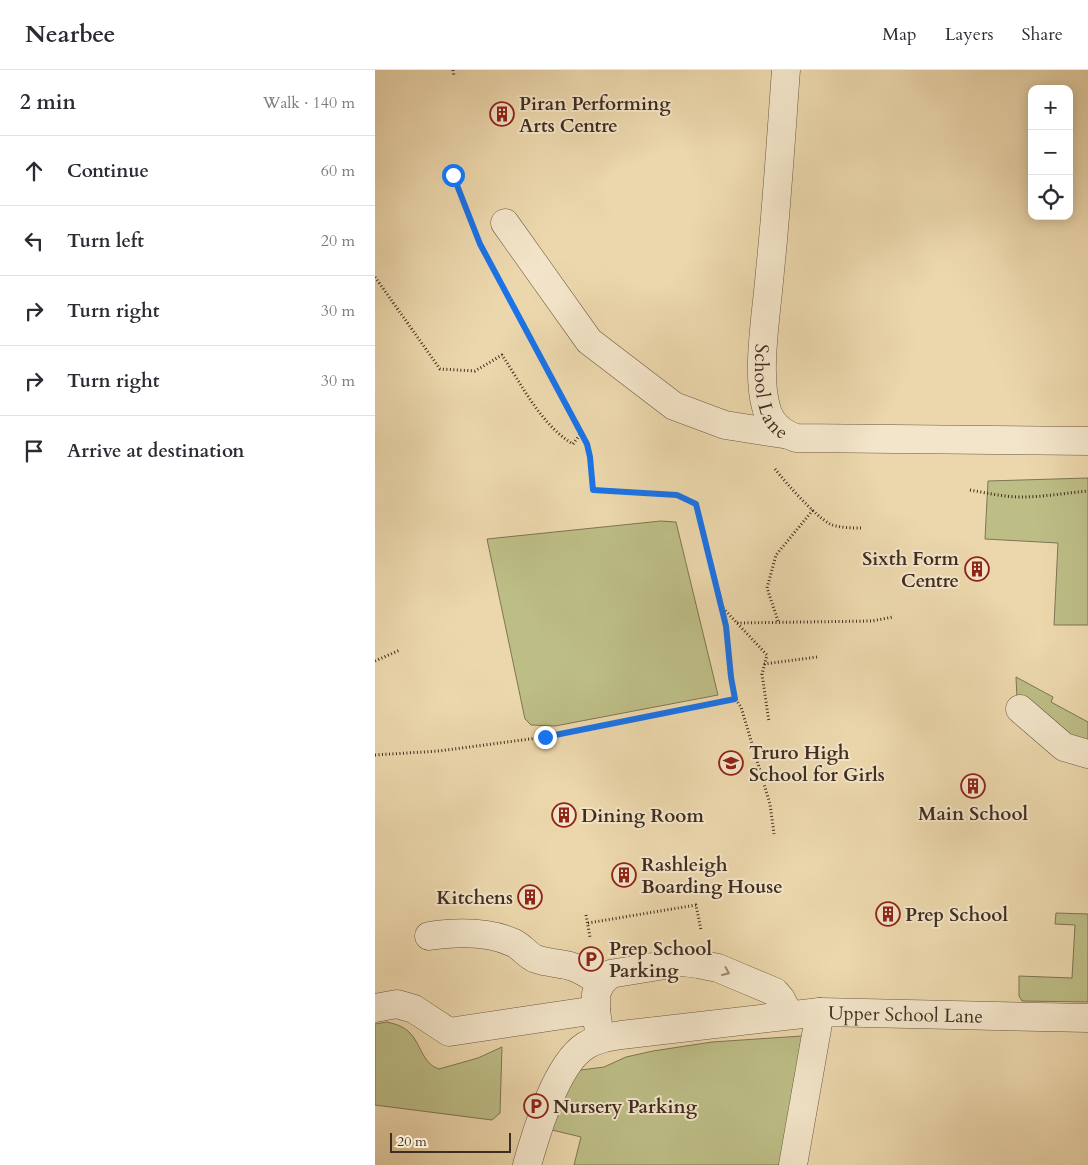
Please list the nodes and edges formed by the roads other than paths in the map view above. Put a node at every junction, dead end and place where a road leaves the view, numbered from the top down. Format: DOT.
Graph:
graph roads {
  1 [pos="786,70"];
  2 [pos="505,223"];
  3 [pos="783,434"];
  4 [pos="1088,442"];
  5 [pos="1020,709"];
  6 [pos="1088,754"];
  7 [pos="429,936"];
  8 [pos="601,983"];
  9 [pos="375,1008"];
  10 [pos="596,1010"];
  11 [pos="820,1012"];
  12 [pos="789,1015"];
  13 [pos="1088,1018"];
  14 [pos="600,1039"];
  15 [pos="527,1165"];
  16 [pos="793,1165"];
  1 -- 3 [label="street, School Lane"];
  2 -- 3 [label="street"];
  3 -- 4 [label="street, School Lane"];
  5 -- 6 [label="street"];
  7 -- 8 [label="street"];
  8 -- 10 [label="street"];
  8 -- 12 [label="street, one-way"];
  9 -- 10 [label="street"];
  10 -- 14 [label="street"];
  11 -- 12 [label="street"];
  11 -- 13 [label="street, Upper School Lane"];
  11 -- 16 [label="street, Upper School Lane"];
  12 -- 14 [label="street"];
  14 -- 15 [label="street"];
}
